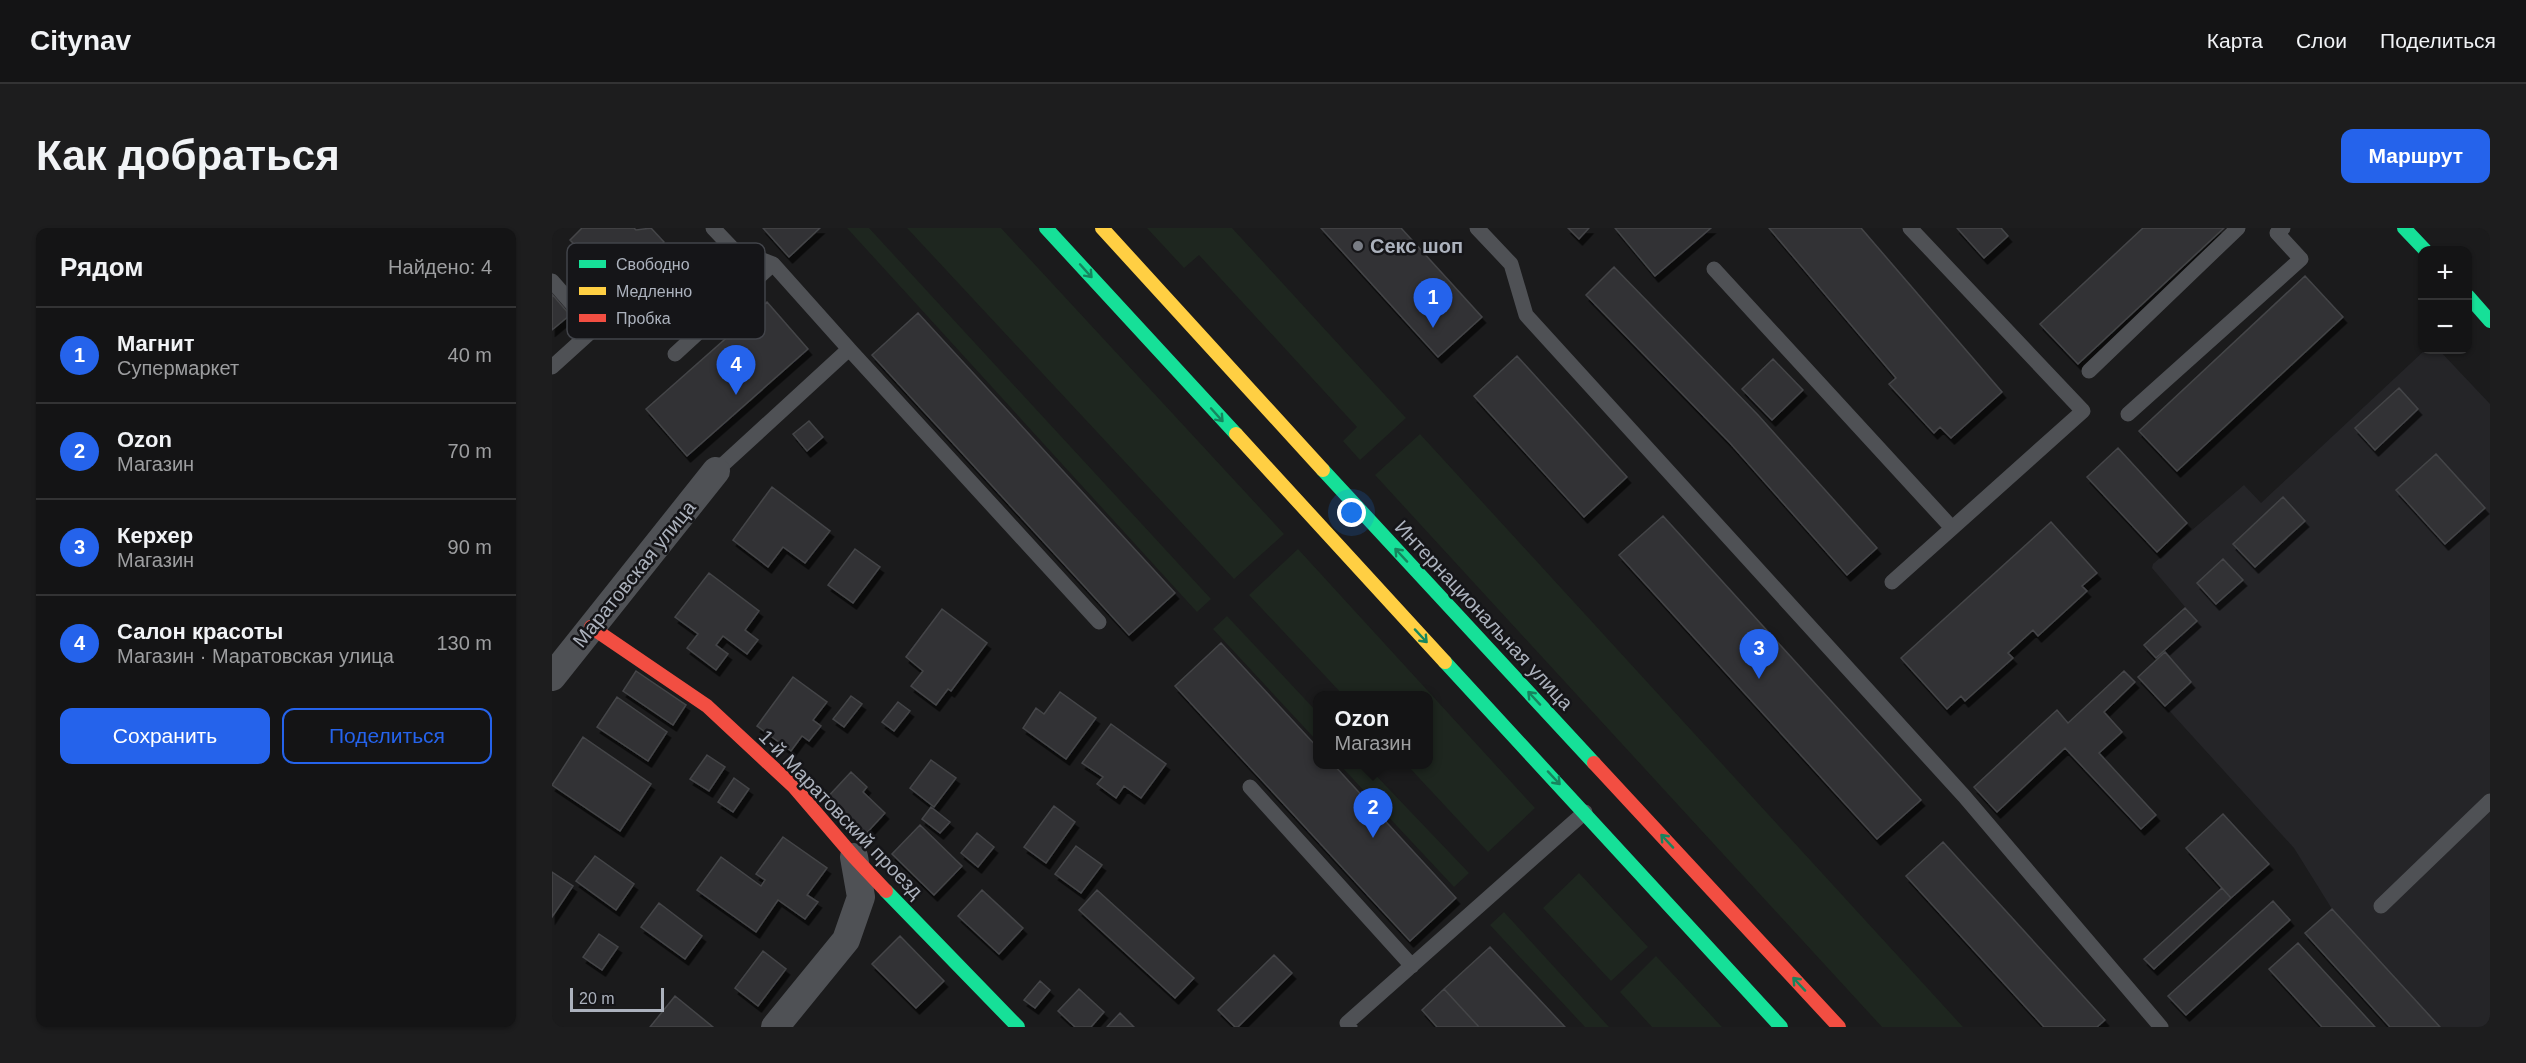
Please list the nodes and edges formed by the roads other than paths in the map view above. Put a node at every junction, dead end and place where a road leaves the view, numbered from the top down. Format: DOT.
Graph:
graph roads {
  1 [pos="713,228"];
  2 [pos="1046,228"];
  3 [pos="1102,228"];
  4 [pos="1477,228"];
  5 [pos="1910,228"];
  6 [pos="2238,228"];
  7 [pos="2404,228"];
  8 [pos="2278,230"];
  9 [pos="727,243"];
  10 [pos="2421,246"];
  11 [pos="765,261"];
  12 [pos="773,264"];
  13 [pos="1714,268"];
  14 [pos="765,271"];
  15 [pos="552,281"];
  16 [pos="567,298"];
  17 [pos="2472,300"];
  18 [pos="2490,321"];
  19 [pos="583,339"];
  20 [pos="691,339"];
  21 [pos="849,349"];
  22 [pos="675,354"];
  23 [pos="552,367"];
  24 [pos="2089,371"];
  25 [pos="2128,414"];
  26 [pos="716,471"];
  27 [pos="1952,528"];
  28 [pos="1892,582"];
  29 [pos="1099,622"];
  30 [pos="591,627"];
  31 [pos="552,677"];
  32 [pos="1250,787"];
  33 [pos="2490,801"];
  34 [pos="1585,812"];
  35 [pos="854,857"];
  36 [pos="2381,906"];
  37 [pos="1412,966"];
  38 [pos="775,1027"];
  39 [pos="1018,1027"];
  40 [pos="1350,1027"];
  41 [pos="1781,1027"];
  42 [pos="1839,1027"];
  43 [pos="2161,1027"];
  1 -- 9 [label="lane"];
  2 -- 34 [label="main road, one-way"];
  42 -- 3 [label="main road, Интернациональная улица, one-way"];
  4 -- 43 [label="lane"];
  5 -- 27 [label="lane"];
  6 -- 24 [label="lane"];
  7 -- 10 [label="main road"];
  8 -- 25 [label="lane"];
  11 -- 12 [label="lane"];
  12 -- 14 [label="lane"];
  12 -- 21 [label="lane"];
  13 -- 27 [label="lane"];
  15 -- 16 [label="lane"];
  17 -- 18 [label="main road"];
  19 -- 23 [label="lane"];
  20 -- 22 [label="lane"];
  21 -- 26 [label="lane"];
  21 -- 29 [label="lane"];
  26 -- 30 [label="street, Маратовская улица"];
  27 -- 28 [label="lane"];
  30 -- 31 [label="street, Маратовская улица"];
  30 -- 35 [label="main road, 1-й Маратовский проезд"];
  32 -- 37 [label="lane"];
  33 -- 36 [label="lane"];
  34 -- 37 [label="lane"];
  34 -- 41 [label="main road"];
  35 -- 38 [label="street"];
  35 -- 39 [label="main road, 1-й Маратовский проезд"];
  37 -- 40 [label="lane"];
}
